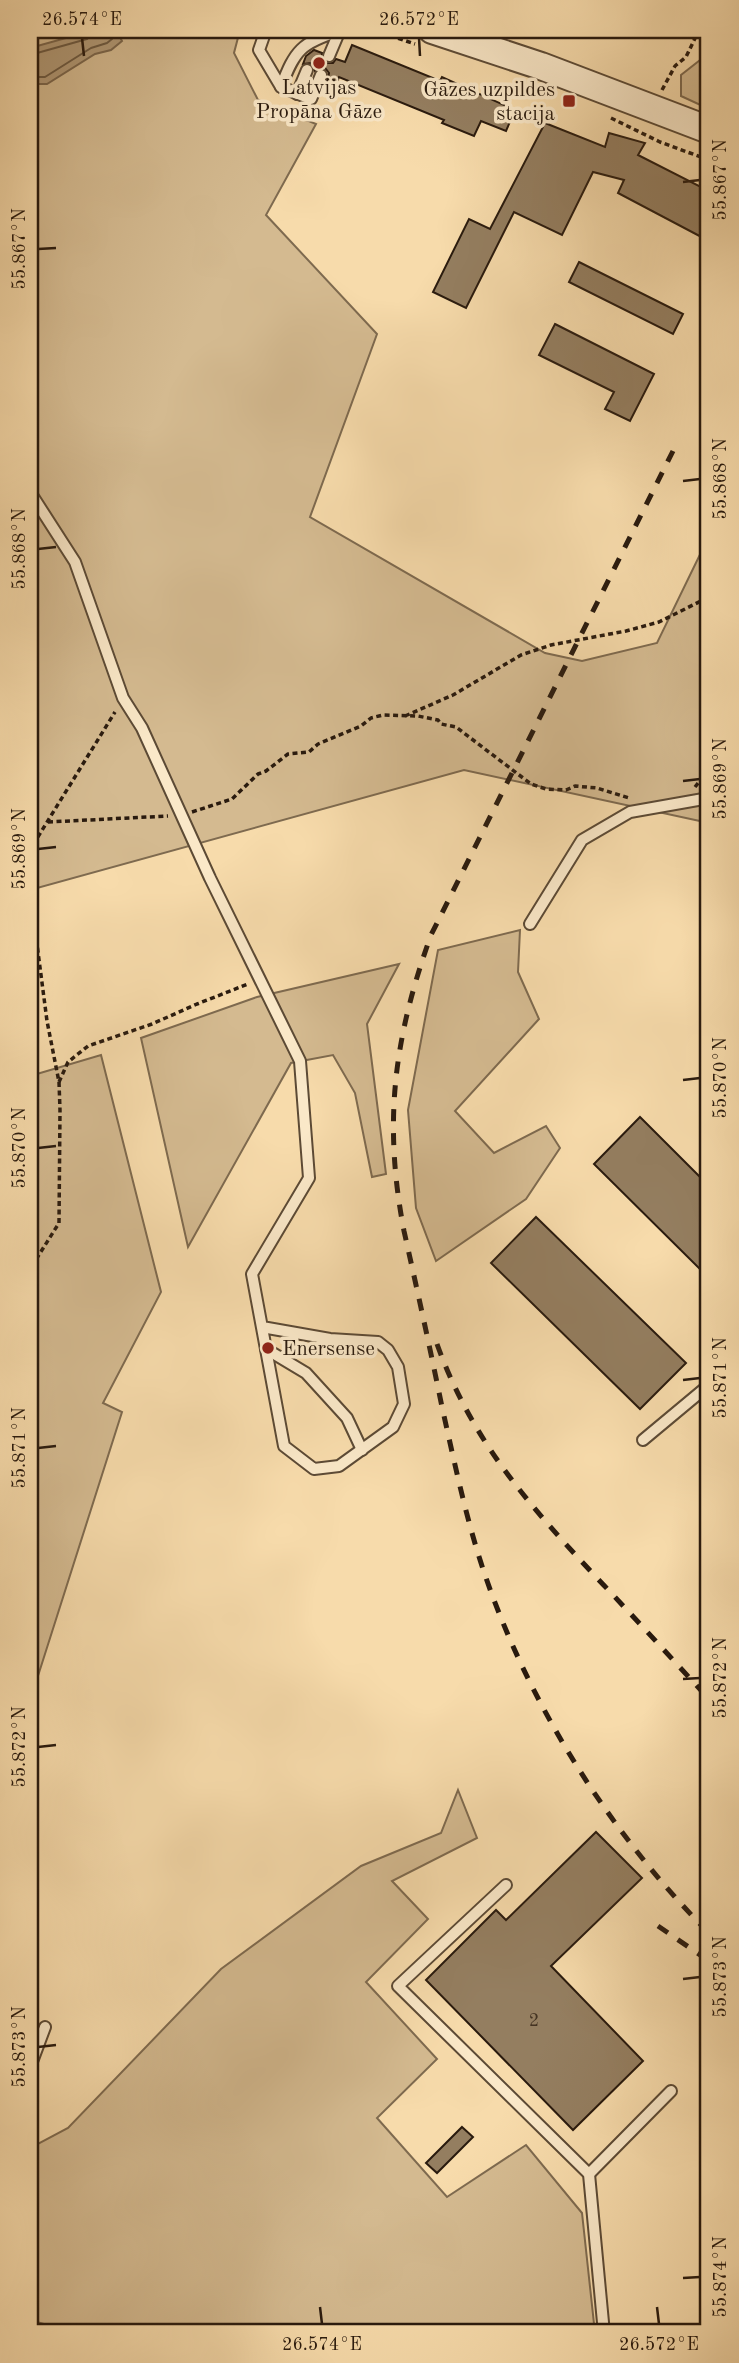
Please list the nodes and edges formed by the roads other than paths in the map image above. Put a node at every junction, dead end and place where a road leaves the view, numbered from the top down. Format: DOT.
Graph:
graph roads {
  1 [pos="266,30"];
  2 [pos="339,30"];
  3 [pos="432,30"];
  4 [pos="321,37"];
  5 [pos="315,50"];
  6 [pos="329,56"];
  7 [pos="307,70"];
  8 [pos="321,75"];
  9 [pos="281,87"];
  10 [pos="297,93"];
  11 [pos="709,131"];
  12 [pos="30,492"];
  13 [pos="709,798"];
  14 [pos="530,925"];
  15 [pos="262,1327"];
  16 [pos="266,1349"];
  17 [pos="709,1385"];
  18 [pos="643,1440"];
  19 [pos="362,1450"];
  20 [pos="506,1885"];
  21 [pos="45,2027"];
  22 [pos="30,2067"];
  23 [pos="671,2091"];
  24 [pos="589,2175"];
  25 [pos="604,2333"];
  1 -- 9 [label="lane"];
  2 -- 4 [label="lane"];
  2 -- 6 [label="lane"];
  3 -- 11 [label="street"];
  4 -- 5 [label="lane"];
  4 -- 9 [label="lane"];
  7 -- 10 [label="lane"];
  8 -- 10 [label="lane"];
  9 -- 10 [label="lane"];
  12 -- 15 [label="lane"];
  13 -- 14 [label="lane"];
  15 -- 16 [label="lane"];
  15 -- 19 [label="lane"];
  16 -- 19 [label="lane"];
  16 -- 19 [label="lane"];
  17 -- 18 [label="lane"];
  20 -- 24 [label="lane"];
  21 -- 22 [label="lane"];
  23 -- 24 [label="lane"];
  24 -- 25 [label="lane"];
}
